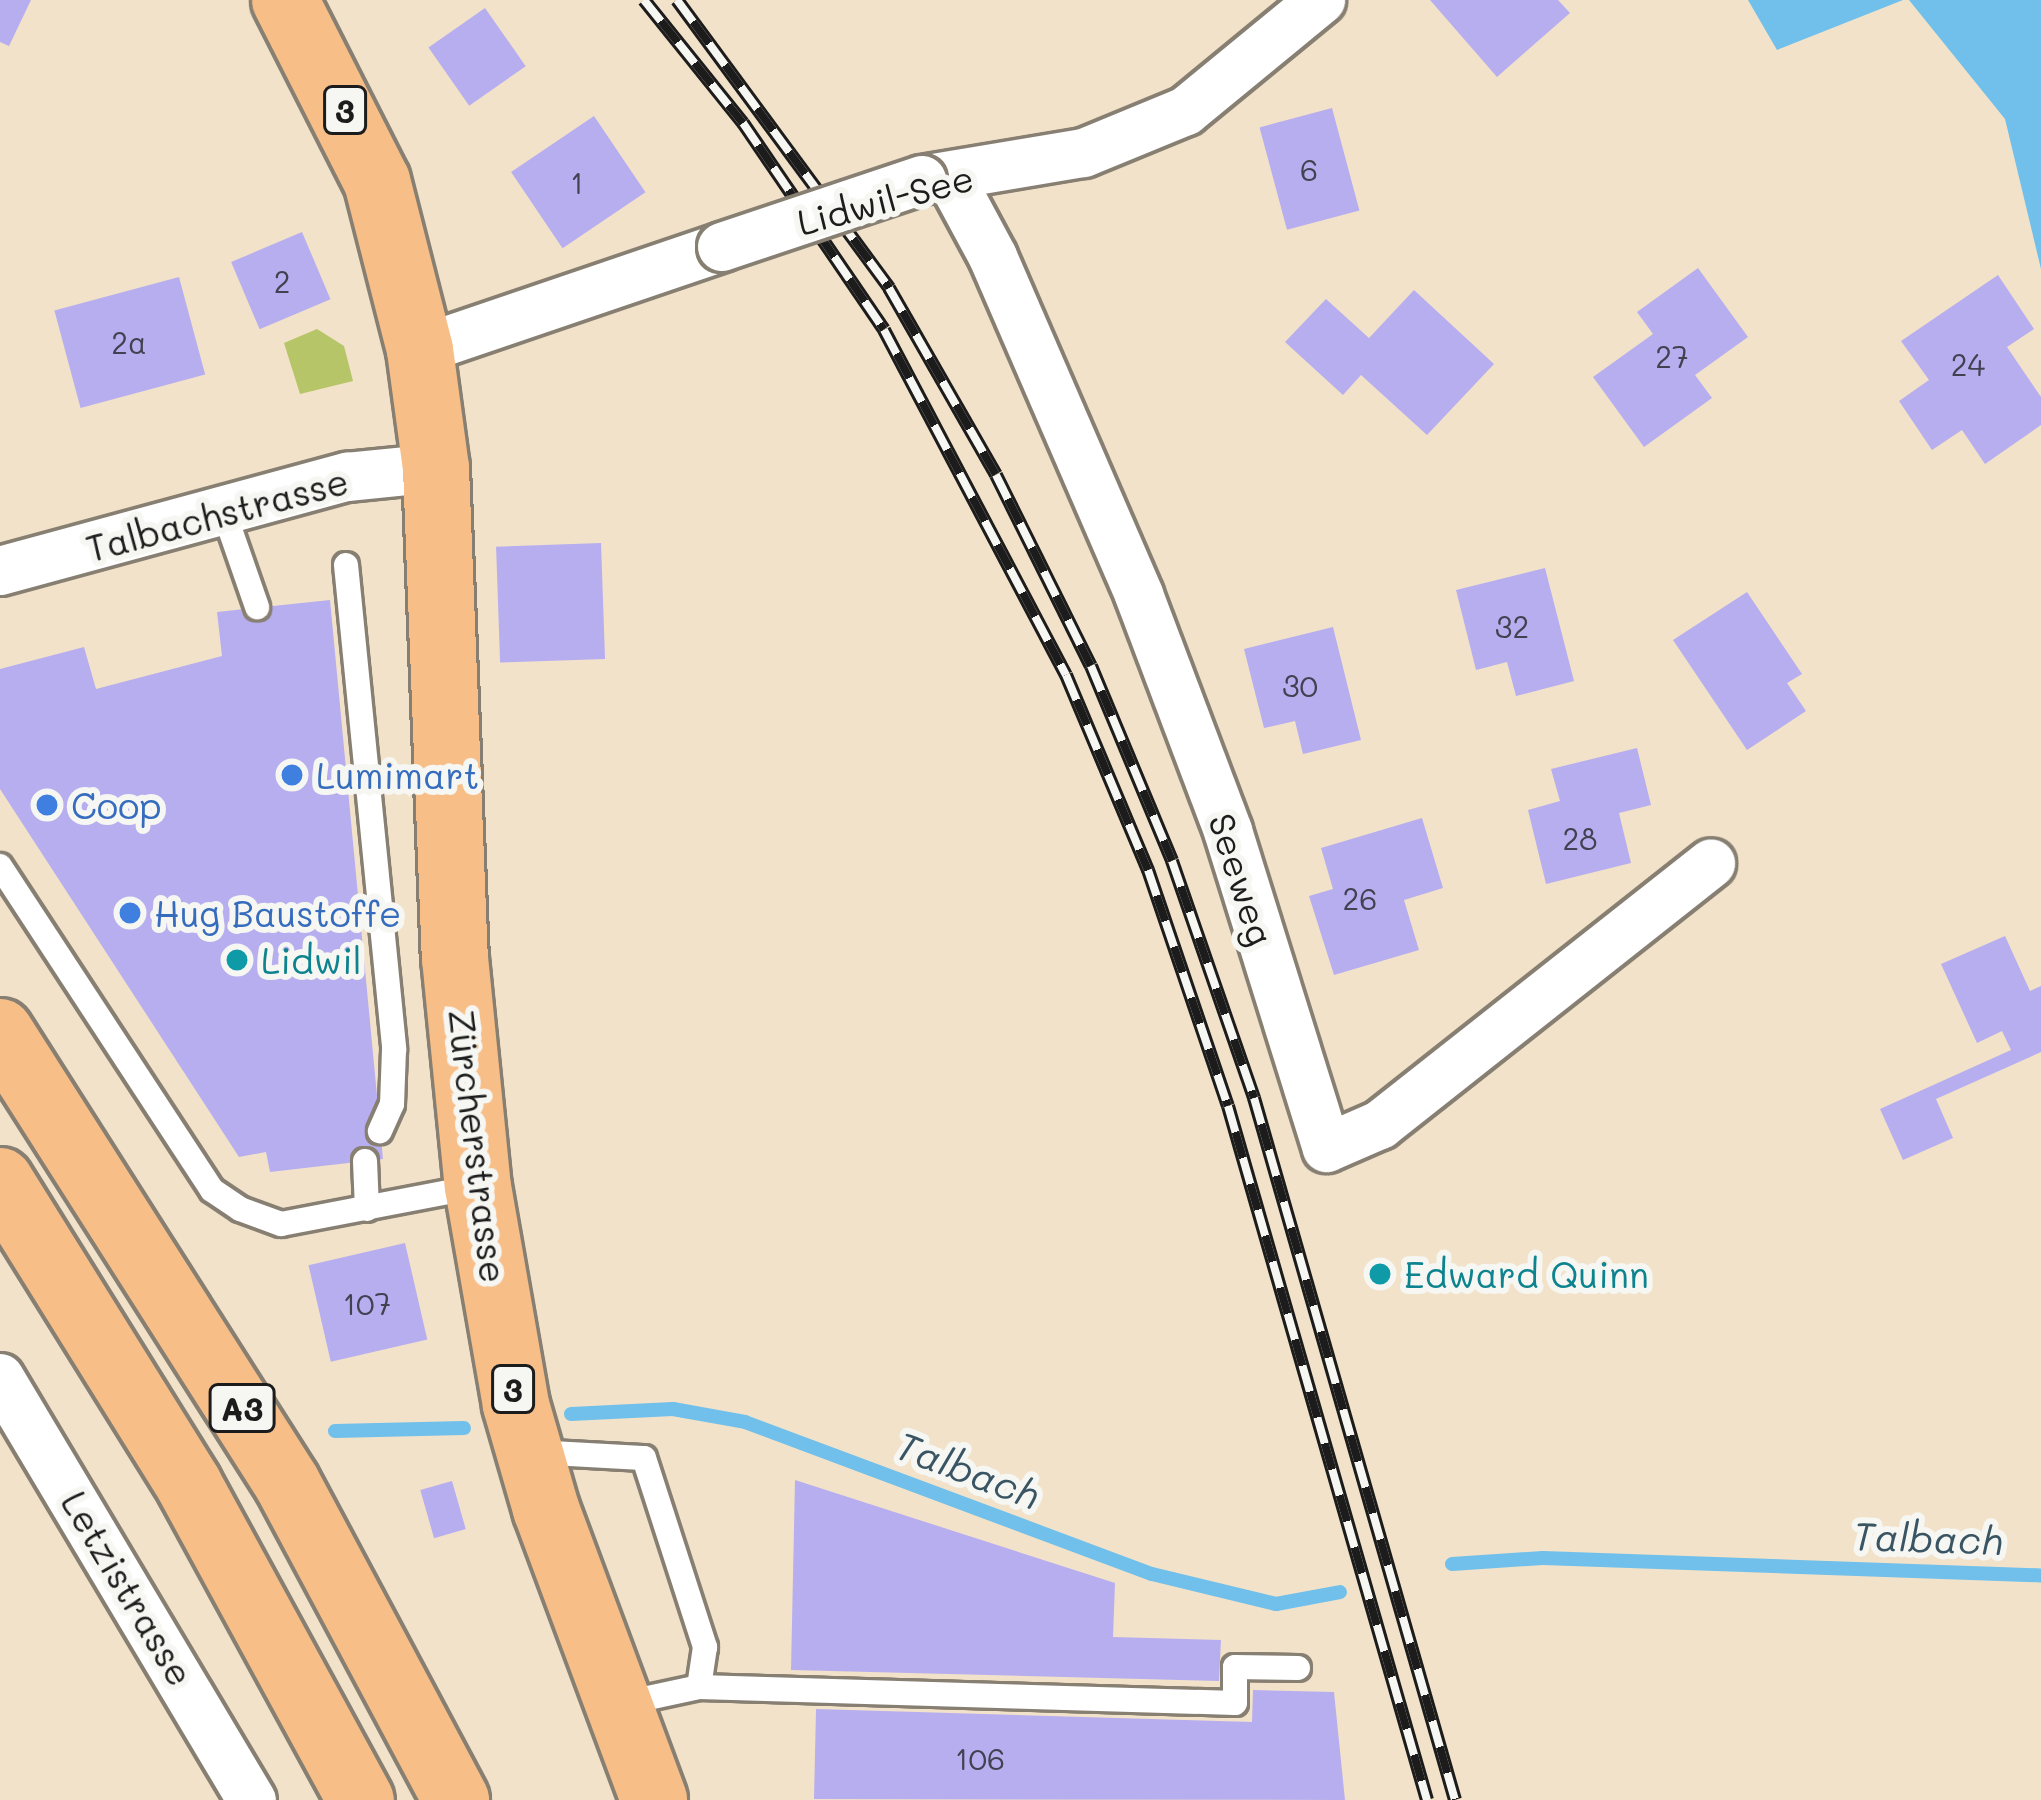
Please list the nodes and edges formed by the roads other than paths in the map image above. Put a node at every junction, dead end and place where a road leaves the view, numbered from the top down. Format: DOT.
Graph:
graph roads {
  1 [pos="286,0"];
  2 [pos="1321,0"];
  3 [pos="936,179"];
  4 [pos="420,350"];
  5 [pos="436,468"];
  6 [pos="224,512"];
  7 [pos="346,565"];
  8 [pos="0,571"];
  9 [pos="257,608"];
  10 [pos="1711,864"];
  11 [pos="0,866"];
  12 [pos="0,1032"];
  13 [pos="380,1131"];
  14 [pos="365,1161"];
  15 [pos="0,1181"];
  16 [pos="478,1187"];
  17 [pos="368,1209"];
  18 [pos="0,1378"];
  19 [pos="530,1452"];
  20 [pos="1298,1668"];
  21 [pos="699,1687"];
  22 [pos="617,1704"];
  23 [pos="252,1800"];
  24 [pos="361,1800"];
  25 [pos="456,1800"];
  26 [pos="654,1800"];
  1 -- 4 [label="main road, 3"];
  2 -- 3 [label="street, Lidwil-See"];
  3 -- 4 [label="street, Lidwil-See, bridge"];
  3 -- 10 [label="street, Seeweg"];
  4 -- 5 [label="main road, 3"];
  5 -- 6 [label="street, Talbachstrasse"];
  5 -- 16 [label="main road, Zürcherstrasse / 3"];
  6 -- 8 [label="street, Talbachstrasse"];
  6 -- 9 [label="lane"];
  7 -- 13 [label="lane"];
  11 -- 17 [label="lane"];
  12 -- 25 [label="main road, A3"];
  14 -- 17 [label="lane"];
  15 -- 24 [label="main road, A3"];
  16 -- 17 [label="lane"];
  16 -- 19 [label="main road, Zürcherstrasse / 3"];
  18 -- 23 [label="street, Letzistrasse"];
  19 -- 21 [label="lane"];
  19 -- 22 [label="main road, Zürcherstrasse / 3"];
  20 -- 21 [label="lane"];
  21 -- 22 [label="lane"];
  22 -- 26 [label="main road, Zürcherstrasse / 3"];
}
